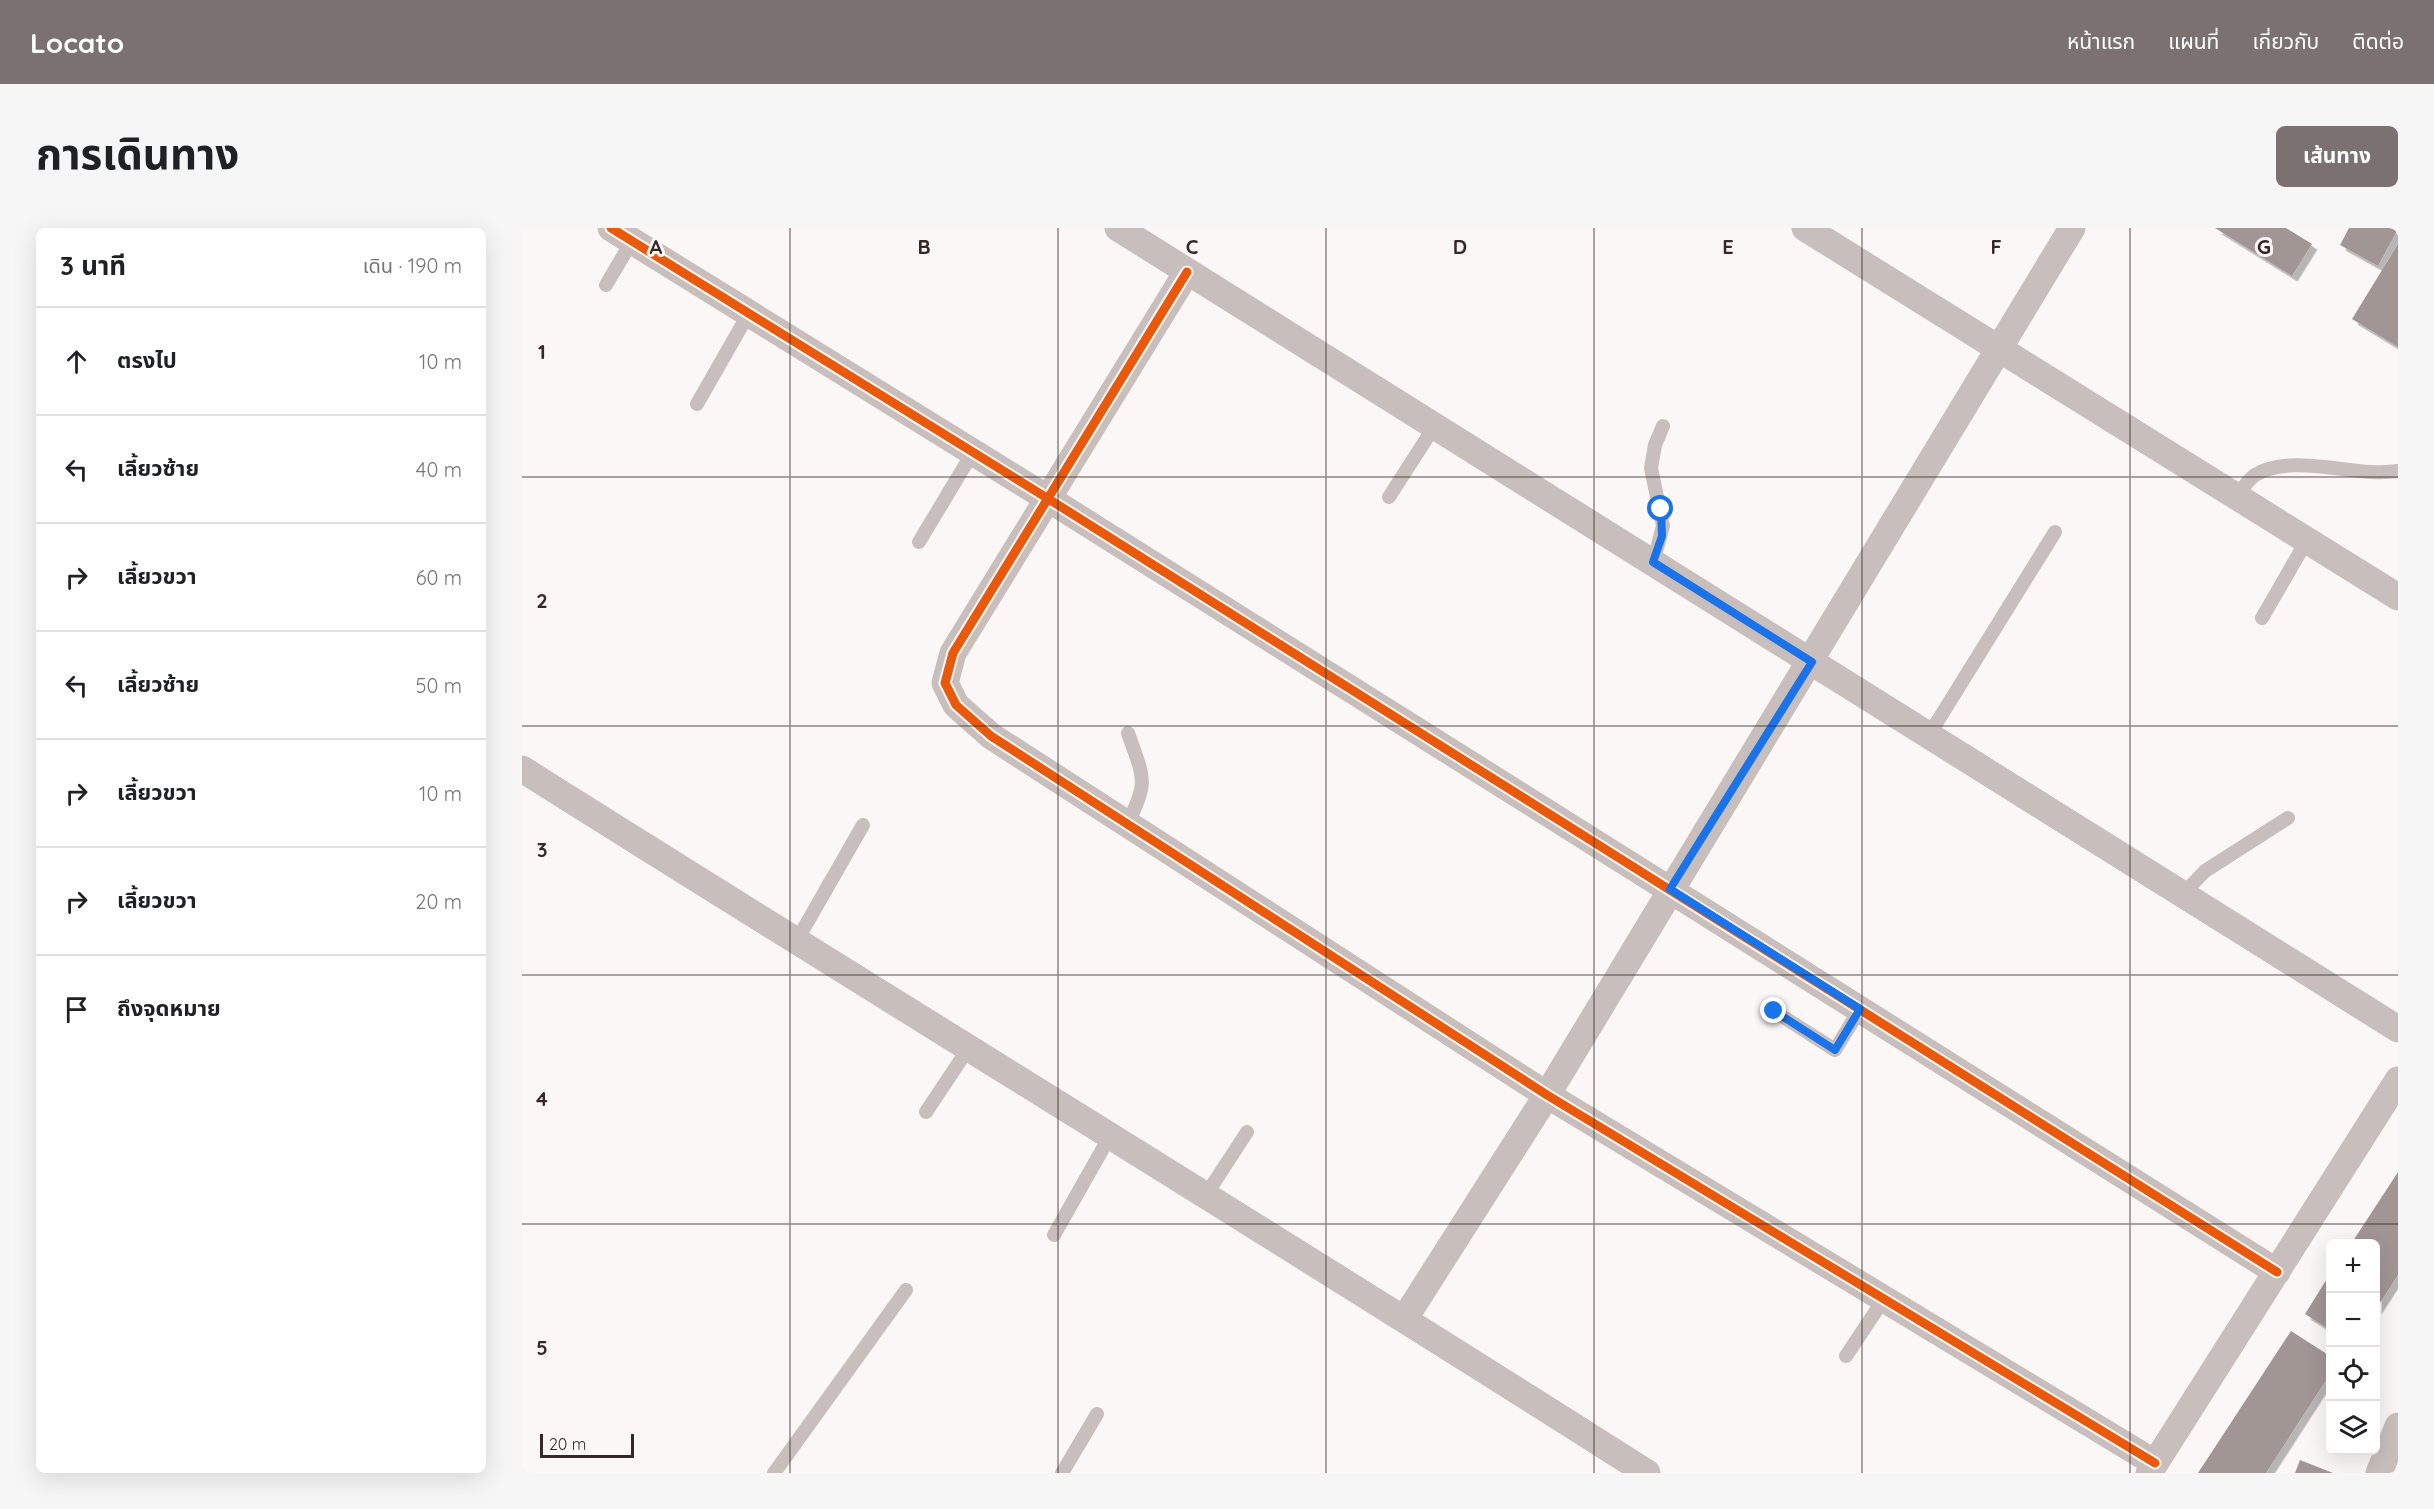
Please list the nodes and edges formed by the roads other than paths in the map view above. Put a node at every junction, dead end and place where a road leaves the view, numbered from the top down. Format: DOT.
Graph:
graph roads {
  1 [pos="1118,228"];
  2 [pos="1805,228"];
  3 [pos="2072,228"];
  4 [pos="622,235"];
  5 [pos="1187,272"];
  6 [pos="606,285"];
  7 [pos="749,313"];
  8 [pos="2000,348"];
  9 [pos="697,404"];
  10 [pos="1663,426"];
  11 [pos="1434,427"];
  12 [pos="973,452"];
  13 [pos="2398,471"];
  14 [pos="2237,496"];
  15 [pos="1389,497"];
  16 [pos="1047,498"];
  17 [pos="2055,532"];
  18 [pos="2307,540"];
  19 [pos="919,542"];
  20 [pos="1653,562"];
  21 [pos="2398,597"];
  22 [pos="2262,618"];
  23 [pos="1812,662"];
  24 [pos="1128,733"];
  25 [pos="1929,735"];
  26 [pos="522,769"];
  27 [pos="2288,818"];
  28 [pos="1127,824"];
  29 [pos="863,825"];
  30 [pos="1670,889"];
  31 [pos="2183,894"];
  32 [pos="796,942"];
  33 [pos="1860,1009"];
  34 [pos="1774,1011"];
  35 [pos="2398,1029"];
  36 [pos="968,1049"];
  37 [pos="2398,1080"];
  38 [pos="1547,1095"];
  39 [pos="926,1112"];
  40 [pos="1247,1132"];
  41 [pos="1110,1136"];
  42 [pos="1206,1195"];
  43 [pos="1054,1235"];
  44 [pos="2277,1272"];
  45 [pos="906,1290"];
  46 [pos="1884,1299"];
  47 [pos="1405,1318"];
  48 [pos="1846,1356"];
  49 [pos="1097,1414"];
  50 [pos="2398,1426"];
  51 [pos="2152,1468"];
  52 [pos="774,1473"];
  53 [pos="1062,1473"];
  54 [pos="1647,1473"];
  55 [pos="2379,1473"];
  1 -- 5 [label="street"];
  2 -- 8 [label="street"];
  3 -- 8 [label="street"];
  4 -- 6 [label="lane"];
  4 -- 7 [label="street"];
  5 -- 11 [label="street"];
  5 -- 16 [label="street"];
  7 -- 9 [label="lane"];
  7 -- 12 [label="street"];
  8 -- 14 [label="street"];
  8 -- 23 [label="street"];
  10 -- 20 [label="lane"];
  11 -- 15 [label="lane"];
  11 -- 20 [label="street"];
  12 -- 16 [label="street"];
  12 -- 19 [label="lane"];
  13 -- 14 [label="lane"];
  14 -- 18 [label="street"];
  16 -- 28 [label="street"];
  16 -- 30 [label="street"];
  17 -- 25 [label="lane"];
  18 -- 21 [label="street"];
  18 -- 22 [label="lane"];
  20 -- 23 [label="street"];
  23 -- 25 [label="street"];
  23 -- 30 [label="street"];
  24 -- 28 [label="lane"];
  25 -- 31 [label="street"];
  26 -- 32 [label="street"];
  27 -- 31 [label="lane"];
  28 -- 38 [label="street"];
  29 -- 32 [label="lane"];
  30 -- 33 [label="street"];
  30 -- 38 [label="street"];
  31 -- 35 [label="street"];
  32 -- 36 [label="street"];
  33 -- 34 [label="lane"];
  33 -- 44 [label="street"];
  36 -- 39 [label="lane"];
  36 -- 41 [label="street"];
  37 -- 44 [label="street"];
  38 -- 46 [label="street"];
  38 -- 47 [label="street"];
  40 -- 42 [label="lane"];
  41 -- 42 [label="street"];
  41 -- 43 [label="lane"];
  42 -- 47 [label="street"];
  44 -- 51 [label="street"];
  45 -- 52 [label="lane"];
  46 -- 48 [label="lane"];
  46 -- 51 [label="street"];
  47 -- 54 [label="street"];
  49 -- 53 [label="lane"];
  50 -- 55 [label="street"];
}
